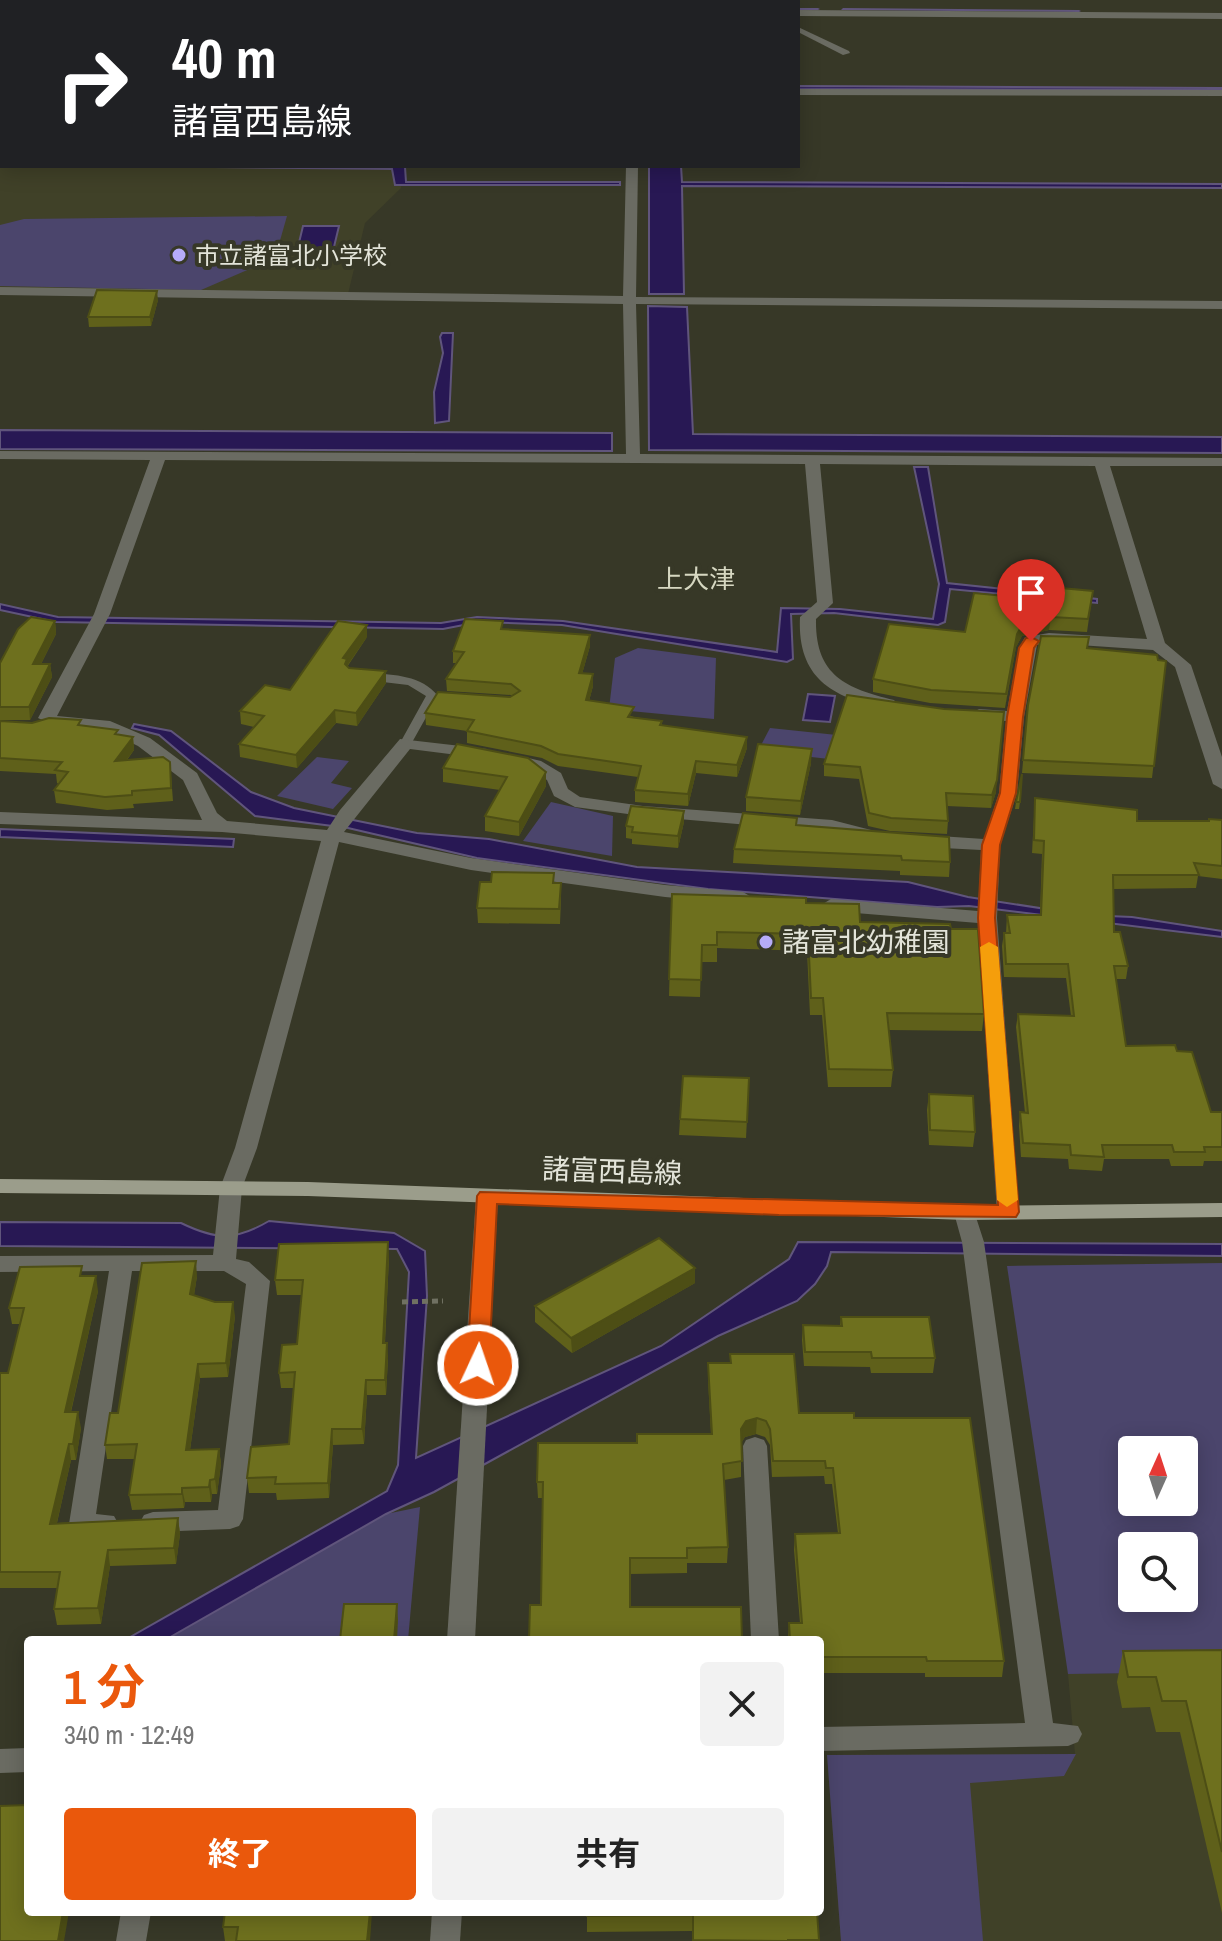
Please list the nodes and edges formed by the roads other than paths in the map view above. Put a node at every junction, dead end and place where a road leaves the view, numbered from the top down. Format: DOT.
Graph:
graph roads {
  1 [pos="830,0"];
  2 [pos="800,13"];
  3 [pos="832,13"];
  4 [pos="1222,16"];
  5 [pos="800,30"];
  6 [pos="846,53"];
  7 [pos="800,92"];
  8 [pos="1222,93"];
  9 [pos="632,168"];
  10 [pos="0,291"];
  11 [pos="629,301"];
  12 [pos="1222,305"];
  13 [pos="0,455"];
  14 [pos="159,456"];
  15 [pos="633,459"];
  16 [pos="812,460"];
  17 [pos="1101,461"];
  18 [pos="1222,462"];
  19 [pos="1157,645"];
  20 [pos="354,675"];
  21 [pos="432,696"];
  22 [pos="448,697"];
  23 [pos="905,707"];
  24 [pos="958,713"];
  25 [pos="1015,717"];
  26 [pos="53,721"];
  27 [pos="34,728"];
  28 [pos="406,743"];
  29 [pos="1222,784"];
  30 [pos="0,818"];
  31 [pos="222,826"];
  32 [pos="337,827"];
  33 [pos="991,845"];
  34 [pos="757,899"];
  35 [pos="818,904"];
  36 [pos="987,908"];
  37 [pos="0,1186"];
  38 [pos="231,1188"];
  39 [pos="487,1196"];
  40 [pos="1222,1210"];
  41 [pos="1008,1212"];
  42 [pos="965,1213"];
  43 [pos="122,1263"];
  44 [pos="224,1263"];
  45 [pos="0,1264"];
  46 [pos="755,1446"];
  47 [pos="461,1636"];
  48 [pos="765,1636"];
  49 [pos="824,1739"];
  50 [pos="24,1760"];
  51 [pos="0,1761"];
  52 [pos="135,1916"];
  53 [pos="447,1916"];
  54 [pos="131,1941"];
  55 [pos="445,1941"];
  1 -- 3 [label="street"];
  2 -- 3 [label="street"];
  3 -- 4 [label="street"];
  5 -- 6 [label="lane"];
  7 -- 8 [label="street"];
  9 -- 11 [label="street"];
  10 -- 11 [label="street"];
  11 -- 12 [label="street"];
  11 -- 15 [label="street"];
  13 -- 14 [label="street"];
  14 -- 15 [label="street"];
  14 -- 26 [label="street"];
  15 -- 16 [label="street"];
  16 -- 17 [label="street"];
  16 -- 23 [label="street"];
  17 -- 18 [label="street"];
  17 -- 19 [label="street"];
  19 -- 25 [label="street"];
  19 -- 29 [label="street"];
  20 -- 21 [label="lane"];
  21 -- 22 [label="lane"];
  21 -- 28 [label="lane"];
  24 -- 25 [label="street"];
  25 -- 33 [label="street"];
  26 -- 27 [label="street"];
  26 -- 31 [label="street"];
  28 -- 32 [label="street"];
  28 -- 33 [label="street"];
  30 -- 31 [label="street"];
  31 -- 32 [label="street"];
  32 -- 34 [label="street"];
  32 -- 38 [label="street"];
  33 -- 36 [label="street"];
  35 -- 36 [label="street"];
  36 -- 41 [label="street"];
  37 -- 38 [label="main road, 諸富西島線"];
  38 -- 39 [label="main road, 諸富西島線"];
  38 -- 44 [label="street"];
  39 -- 42 [label="main road, 諸富西島線"];
  39 -- 47 [label="street"];
  40 -- 41 [label="main road, 諸富西島線"];
  41 -- 42 [label="main road, 諸富西島線"];
  42 -- 49 [label="street"];
  43 -- 44 [label="street"];
  43 -- 44 [label="street"];
  43 -- 45 [label="street"];
  46 -- 48 [label="street"];
  50 -- 51 [label="street"];
  52 -- 54 [label="street"];
  53 -- 55 [label="street"];
}
